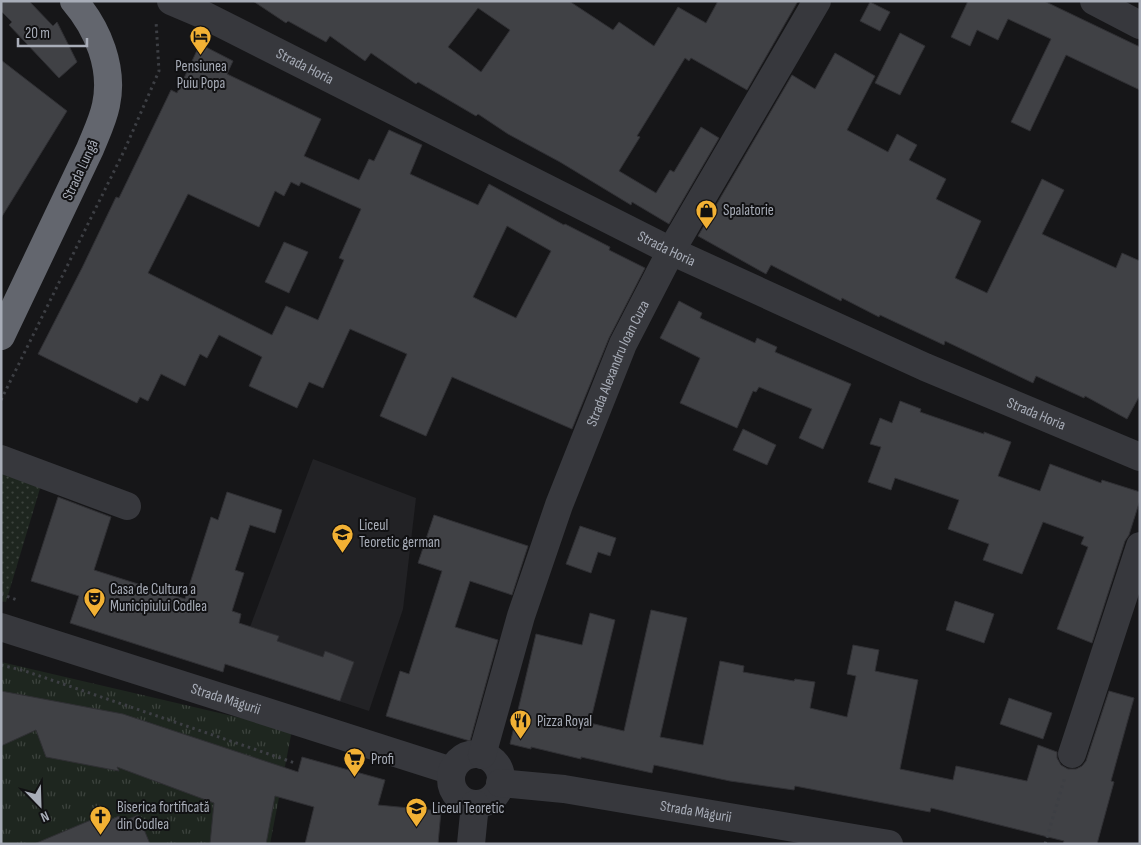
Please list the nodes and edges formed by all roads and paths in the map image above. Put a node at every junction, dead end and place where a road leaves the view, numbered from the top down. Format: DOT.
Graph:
graph roads {
  1 [pos="171,1"];
  2 [pos="817,1"];
  3 [pos="1094,1"];
  4 [pos="83,5"];
  5 [pos="1140,25"];
  6 [pos="671,250"];
  7 [pos="1,336"];
  8 [pos="1140,457"];
  9 [pos="1,459"];
  10 [pos="127,506"];
  11 [pos="1140,546"];
  12 [pos="1,594"];
  13 [pos="17,600"];
  14 [pos="1,627"];
  15 [pos="1,665"];
  16 [pos="1072,754"];
  17 [pos="482,755"];
  18 [pos="295,763"];
  19 [pos="452,771"];
  20 [pos="500,783"];
  21 [pos="475,804"];
  22 [pos="471,844"];
  23 [pos="889,844"];
  24 [pos="1045,844"];
  1 -- 6 [label="street, Strada Horia"];
  2 -- 6 [label="street, Strada Alexandru Ioan Cuza"];
  3 -- 5 [label="street"];
  4 -- 7 [label="highway, Strada Lungă"];
  6 -- 8 [label="street, Strada Horia"];
  6 -- 17 [label="street, Strada Alexandru Ioan Cuza"];
  9 -- 10 [label="street"];
  11 -- 16 [label="street"];
  12 -- 13 [label="path"];
  14 -- 19 [label="street, Strada Măgurii"];
  15 -- 18 [label="path"];
  16 -- 24 [label="path"];
  17 -- 19 [label="street"];
  17 -- 20 [label="street"];
  19 -- 21 [label="street"];
  20 -- 21 [label="street"];
  20 -- 23 [label="street, Strada Măgurii"];
  21 -- 22 [label="street"];
}
